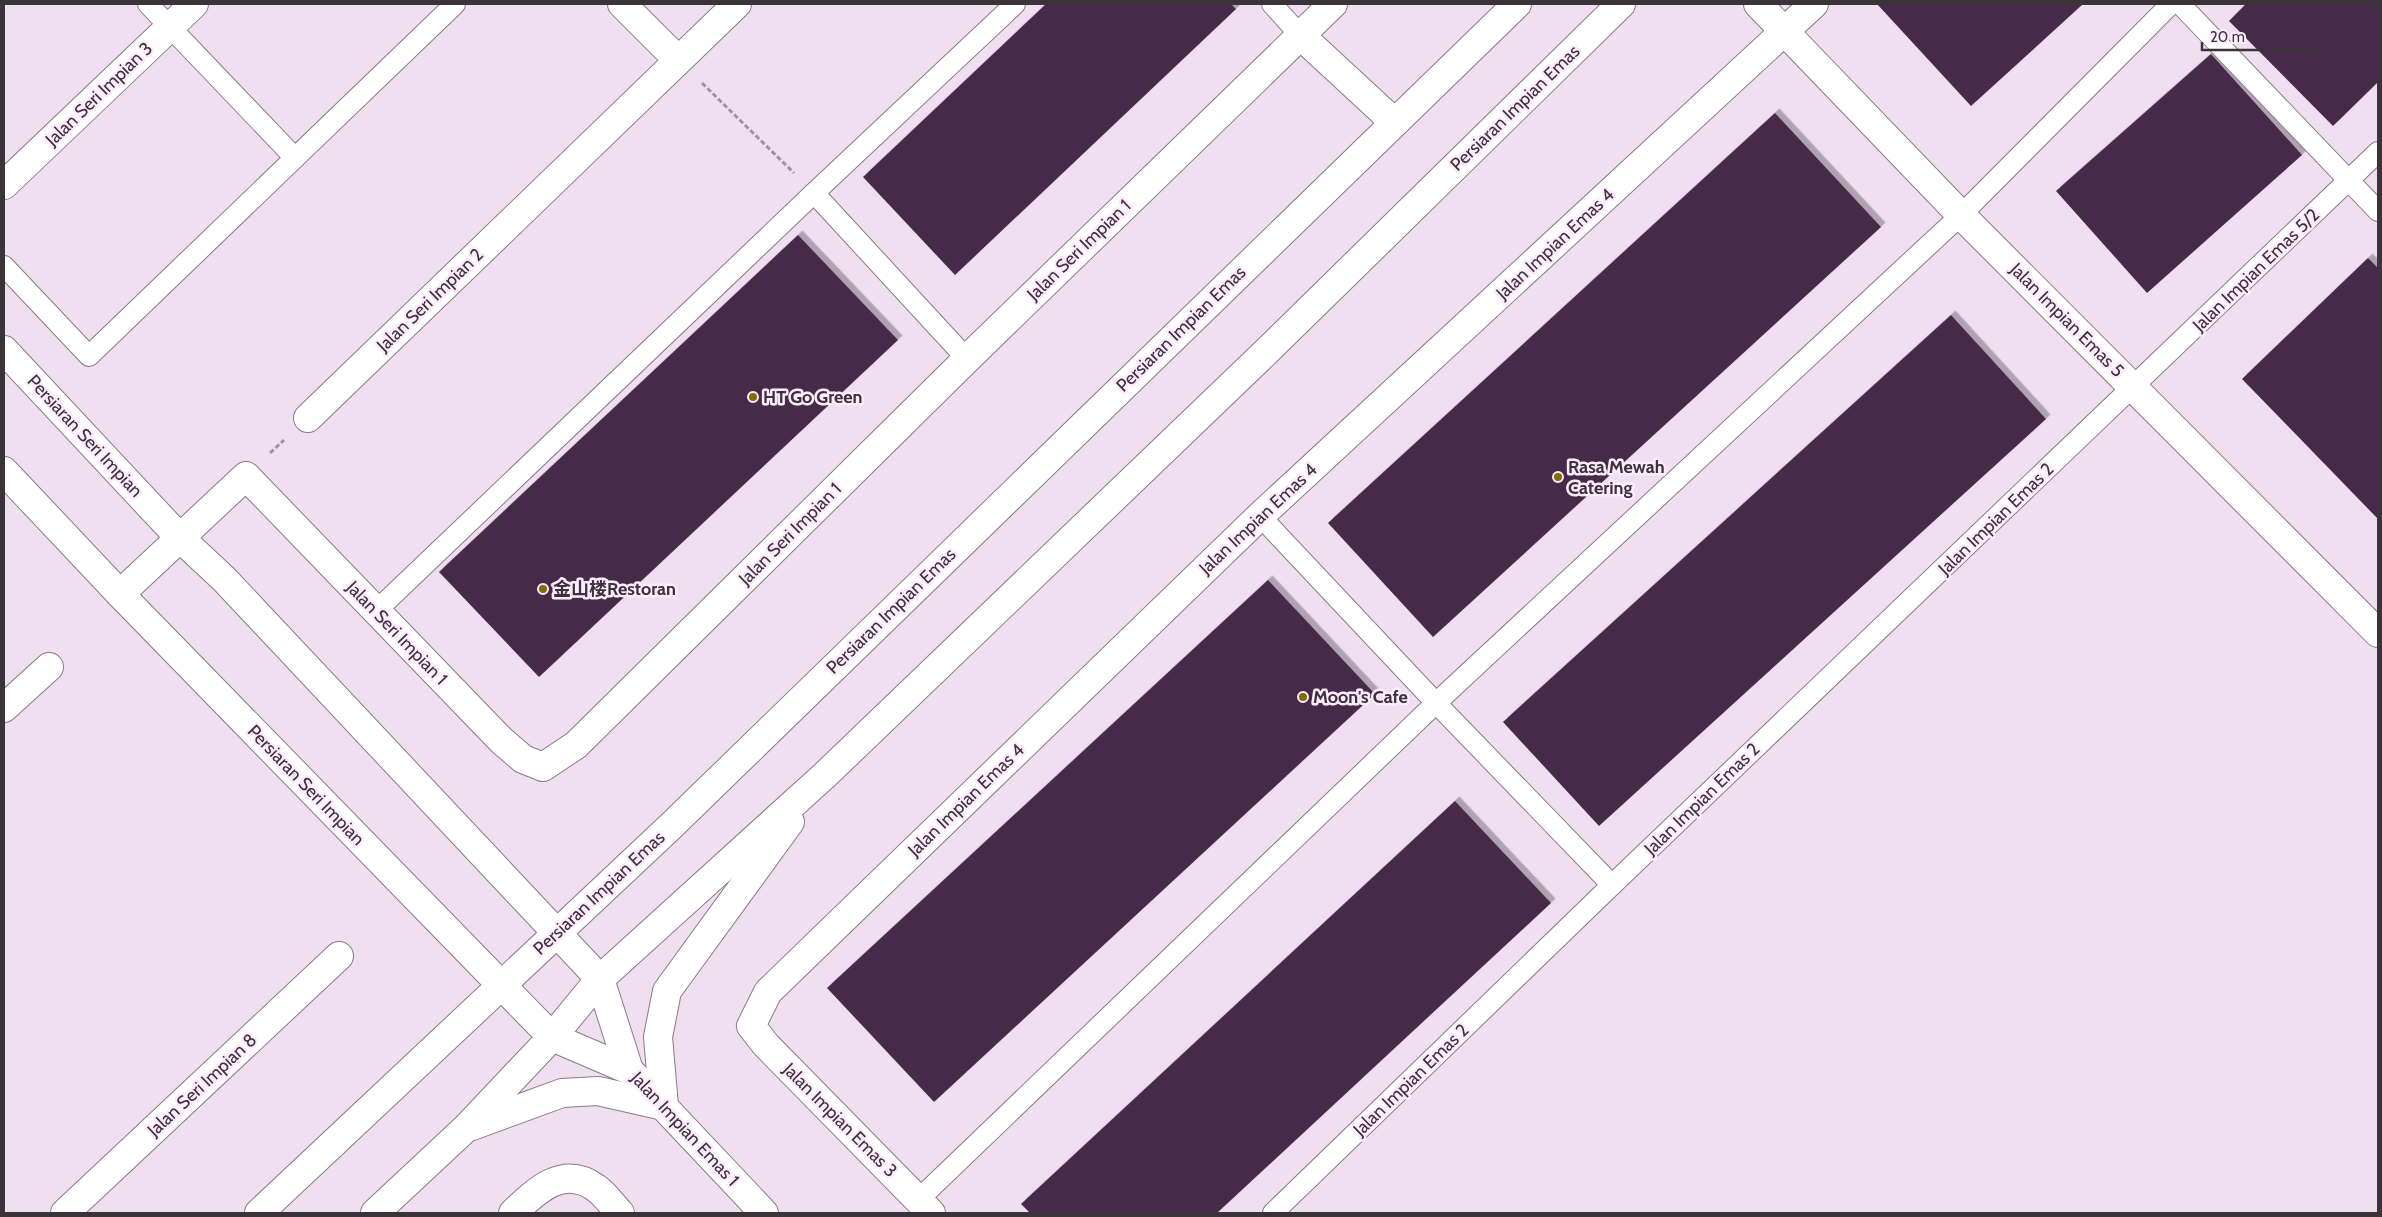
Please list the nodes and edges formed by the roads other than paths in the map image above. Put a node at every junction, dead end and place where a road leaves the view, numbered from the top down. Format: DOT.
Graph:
graph roads {
  1 [pos="148,4"];
  2 [pos="194,4"];
  3 [pos="455,4"];
  4 [pos="622,4"];
  5 [pos="737,4"];
  6 [pos="1015,4"];
  7 [pos="1272,4"];
  8 [pos="1333,4"];
  9 [pos="1517,4"];
  10 [pos="1621,4"];
  11 [pos="1758,4"];
  12 [pos="1814,4"];
  13 [pos="2171,4"];
  14 [pos="2180,4"];
  15 [pos="169,27"];
  16 [pos="1786,31"];
  17 [pos="1300,35"];
  18 [pos="678,60"];
  19 [pos="1394,122"];
  20 [pos="2378,152"];
  21 [pos="296,158"];
  22 [pos="2348,180"];
  23 [pos="4,185"];
  24 [pos="814,193"];
  25 [pos="2378,211"];
  26 [pos="1961,215"];
  27 [pos="4,266"];
  28 [pos="967,359"];
  29 [pos="9,365"];
  30 [pos="2134,387"];
  31 [pos="308,418"];
  32 [pos="4,470"];
  33 [pos="1260,516"];
  34 [pos="180,537"];
  35 [pos="120,594"];
  36 [pos="376,610"];
  37 [pos="2378,633"];
  38 [pos="49,667"];
  39 [pos="1436,703"];
  40 [pos="4,708"];
  41 [pos="825,775"];
  42 [pos="1612,885"];
  43 [pos="556,932"];
  44 [pos="339,956"];
  45 [pos="600,979"];
  46 [pos="500,986"];
  47 [pos="751,1026"];
  48 [pos="552,1037"];
  49 [pos="629,1070"];
  50 [pos="664,1106"];
  51 [pos="466,1128"];
  52 [pos="925,1206"];
  53 [pos="65,1213"];
  54 [pos="259,1213"];
  55 [pos="375,1213"];
  56 [pos="513,1213"];
  57 [pos="620,1213"];
  58 [pos="764,1213"];
  59 [pos="1273,1213"];
  1 -- 15 [label="lane"];
  2 -- 15 [label="street, Jalan Seri Impian 3"];
  3 -- 21 [label="lane"];
  4 -- 18 [label="street"];
  5 -- 18 [label="street, Jalan Seri Impian 2"];
  6 -- 24 [label="lane"];
  7 -- 17 [label="lane"];
  8 -- 17 [label="street, Jalan Seri Impian 1"];
  9 -- 19 [label="street, Persiaran Impian Emas"];
  10 -- 41 [label="street, Persiaran Impian Emas"];
  11 -- 16 [label="street, Jalan Impian Emas 5"];
  12 -- 16 [label="street, Jalan Impian Emas 4"];
  13 -- 26 [label="lane"];
  14 -- 22 [label="lane"];
  15 -- 21 [label="lane"];
  15 -- 23 [label="street, Jalan Seri Impian 3"];
  16 -- 26 [label="street, Jalan Impian Emas 5"];
  16 -- 33 [label="street, Jalan Impian Emas 4"];
  17 -- 19 [label="street"];
  17 -- 28 [label="street, Jalan Seri Impian 1"];
  18 -- 31 [label="street, Jalan Seri Impian 2"];
  19 -- 43 [label="street, Persiaran Impian Emas"];
  20 -- 22 [label="lane, Jalan Impian Emas 5/2"];
  21 -- 27 [label="lane"];
  22 -- 25 [label="lane"];
  22 -- 30 [label="lane, Jalan Impian Emas 5/2"];
  24 -- 28 [label="lane"];
  24 -- 36 [label="lane"];
  26 -- 30 [label="street, Jalan Impian Emas 5"];
  26 -- 39 [label="lane"];
  28 -- 36 [label="street, Jalan Seri Impian 1"];
  29 -- 34 [label="street, Persiaran Seri Impian"];
  30 -- 37 [label="street, Jalan Impian Emas 5"];
  30 -- 42 [label="lane, Jalan Impian Emas 2"];
  32 -- 35 [label="street, Persiaran Seri Impian"];
  33 -- 39 [label="lane"];
  33 -- 47 [label="street, Jalan Impian Emas 4"];
  34 -- 35 [label="street"];
  34 -- 36 [label="street, Jalan Seri Impian 1"];
  34 -- 43 [label="street, Persiaran Seri Impian"];
  35 -- 46 [label="street, Persiaran Seri Impian"];
  38 -- 40 [label="street"];
  39 -- 42 [label="lane"];
  39 -- 52 [label="lane"];
  41 -- 45 [label="street, Persiaran Impian Emas"];
  41 -- 50 [label="street"];
  42 -- 59 [label="lane, Jalan Impian Emas 2"];
  43 -- 45 [label="street, Persiaran Seri Impian"];
  43 -- 46 [label="street, Persiaran Impian Emas"];
  44 -- 53 [label="street, Jalan Seri Impian 8"];
  45 -- 48 [label="street, Persiaran Impian Emas"];
  45 -- 49 [label="street, Jalan Impian Emas 1"];
  46 -- 48 [label="street, Persiaran Seri Impian"];
  46 -- 54 [label="street, Persiaran Impian Emas"];
  47 -- 52 [label="street, Jalan Impian Emas 3"];
  48 -- 49 [label="street, Persiaran Seri Impian"];
  48 -- 51 [label="street, Persiaran Impian Emas"];
  49 -- 50 [label="street, Jalan Impian Emas 1"];
  50 -- 51 [label="street"];
  50 -- 58 [label="street, Jalan Impian Emas 1"];
  51 -- 55 [label="street, Persiaran Impian Emas"];
  56 -- 57 [label="street"];
}
